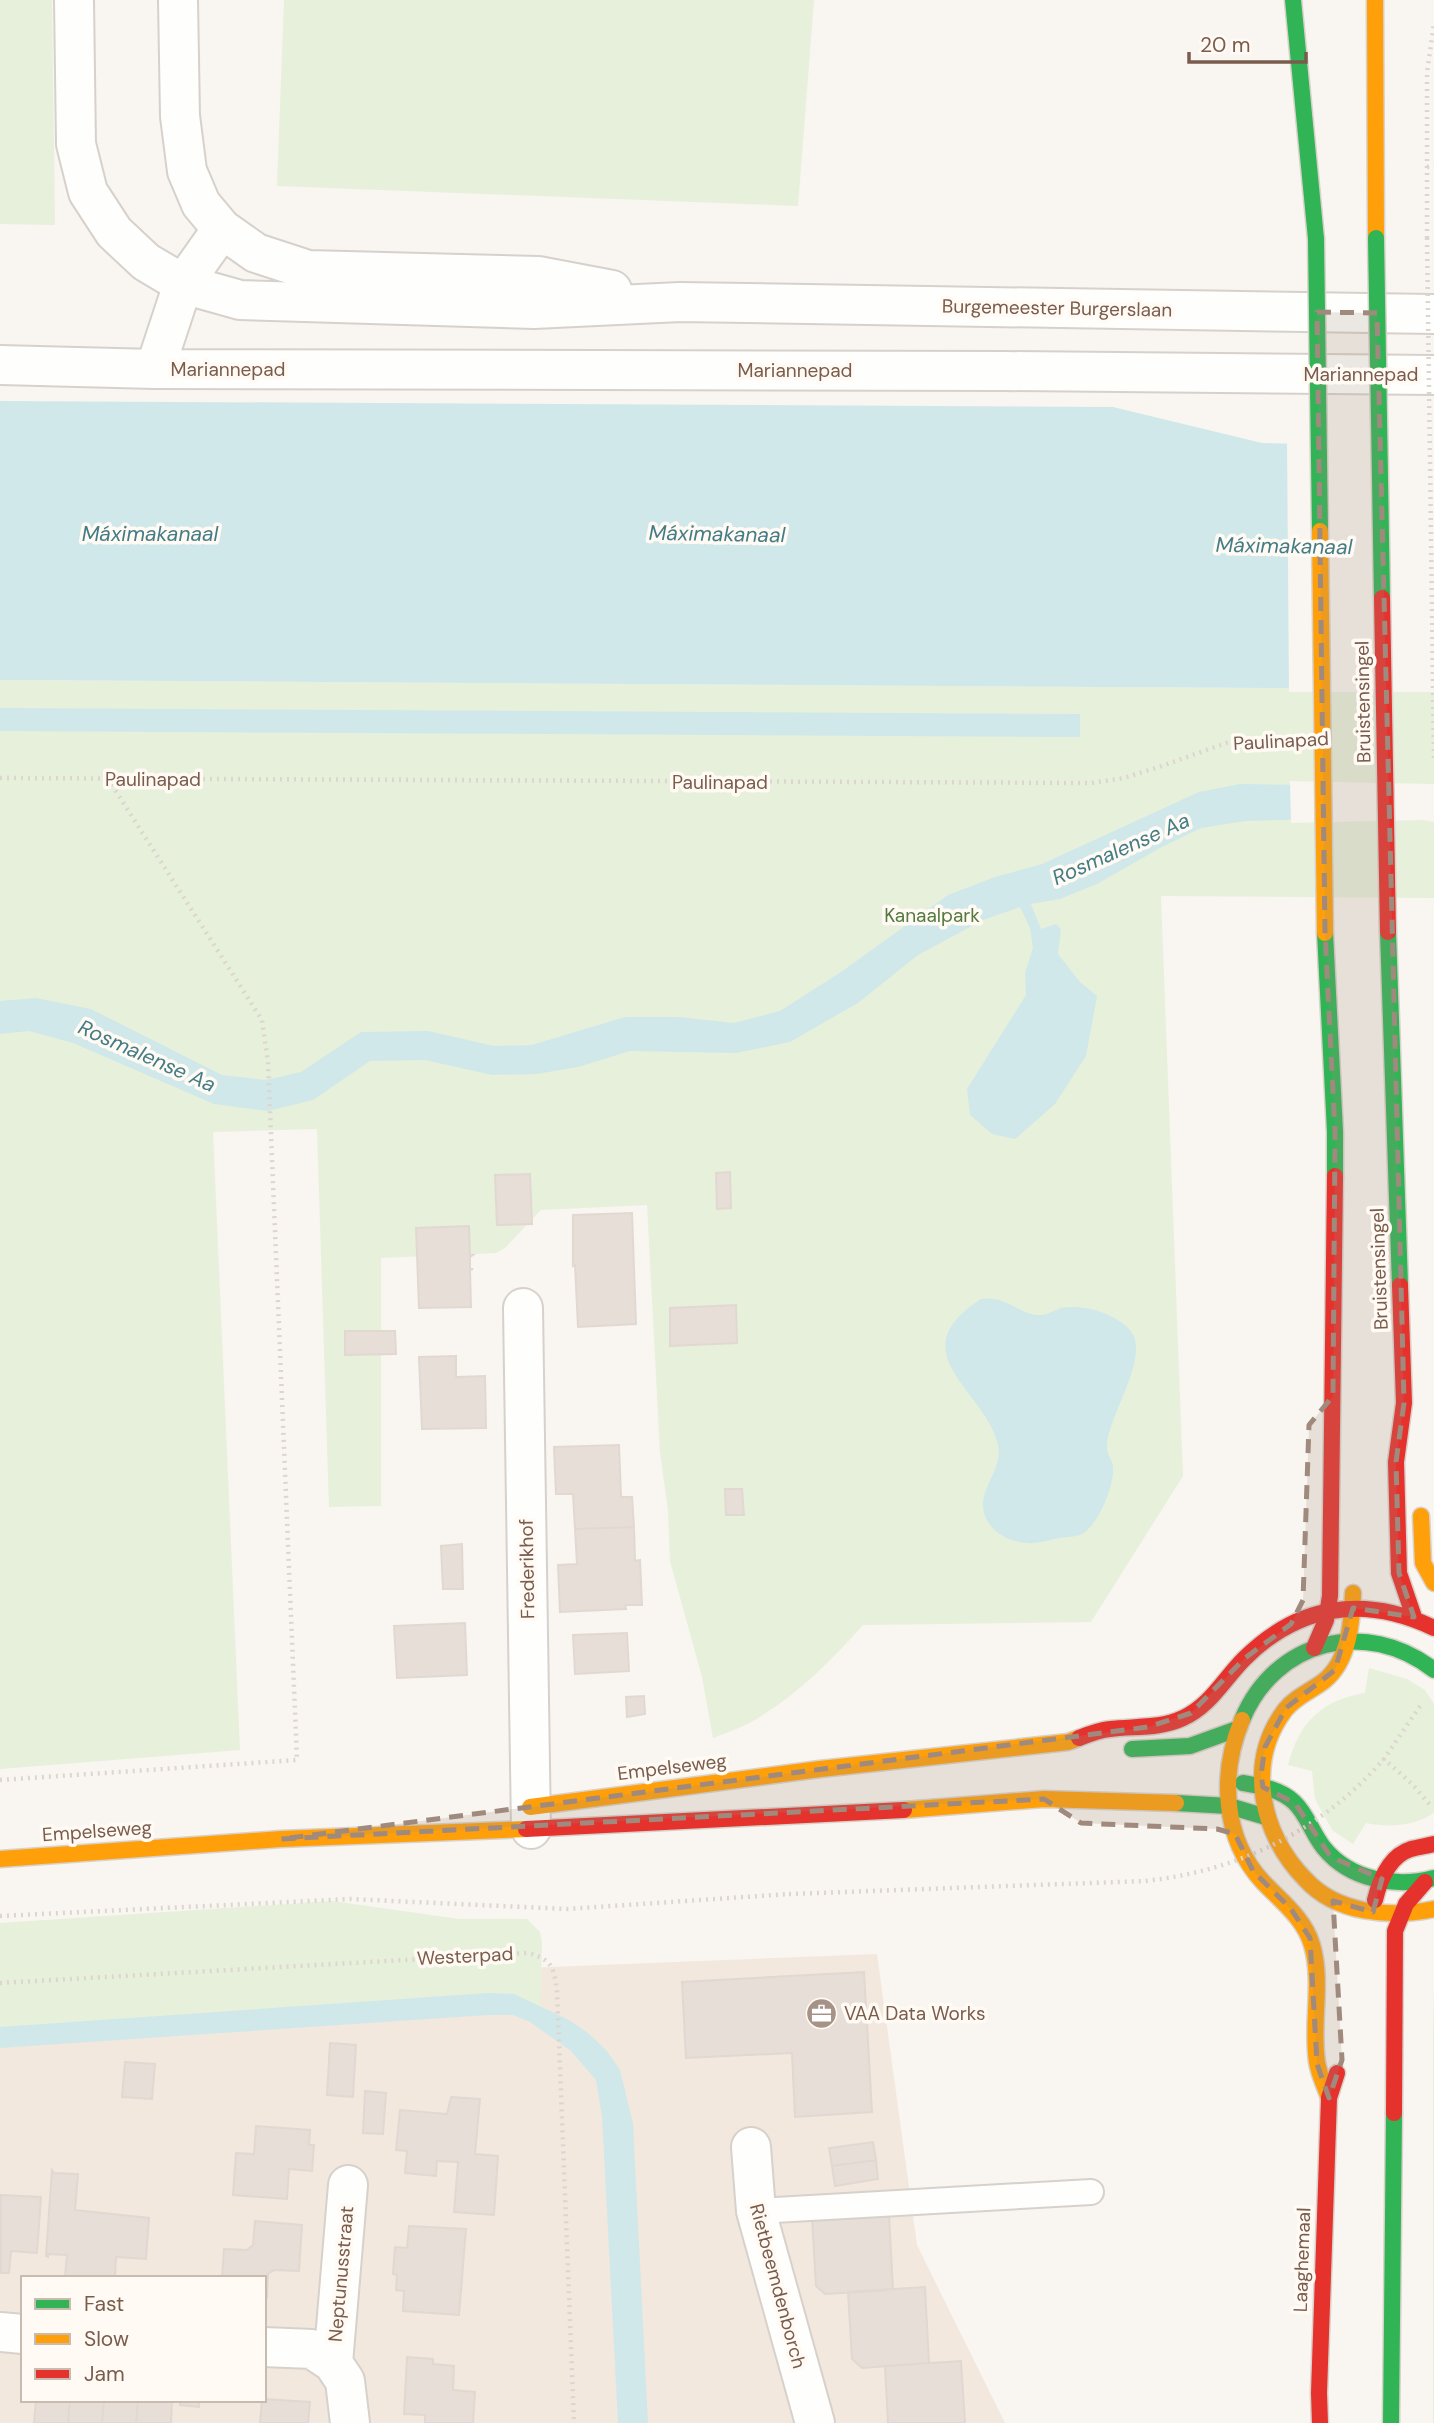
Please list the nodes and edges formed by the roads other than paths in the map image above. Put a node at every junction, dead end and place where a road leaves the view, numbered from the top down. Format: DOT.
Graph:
graph roads {
  1 [pos="74,0"];
  2 [pos="178,0"];
  3 [pos="1293,0"];
  4 [pos="1376,0"];
  5 [pos="222,229"];
  6 [pos="183,284"];
  7 [pos="680,302"];
  8 [pos="1434,314"];
  9 [pos="0,365"];
  10 [pos="155,369"];
  11 [pos="1434,375"];
  12 [pos="523,1308"];
  13 [pos="1333,1396"];
  14 [pos="1405,1403"];
  15 [pos="1317,1416"];
  16 [pos="1350,1426"];
  17 [pos="1416,1453"];
  18 [pos="1420,1502"];
  19 [pos="1353,1581"];
  20 [pos="1434,1583"];
  21 [pos="1303,1600"];
  22 [pos="1353,1608"];
  23 [pos="1327,1611"];
  24 [pos="1414,1617"];
  25 [pos="1291,1624"];
  26 [pos="1434,1628"];
  27 [pos="1346,1642"];
  28 [pos="1314,1648"];
  29 [pos="1434,1670"];
  30 [pos="1237,1729"];
  31 [pos="1068,1742"];
  32 [pos="1209,1777"];
  33 [pos="1227,1779"];
  34 [pos="1069,1786"];
  35 [pos="1263,1787"];
  36 [pos="1044,1799"];
  37 [pos="1229,1806"];
  38 [pos="461,1815"];
  39 [pos="526,1815"];
  40 [pos="1072,1817"];
  41 [pos="1266,1817"];
  42 [pos="1217,1829"];
  43 [pos="1235,1834"];
  44 [pos="281,1839"];
  45 [pos="1434,1844"];
  46 [pos="0,1859"];
  47 [pos="1382,1879"];
  48 [pos="1429,1880"];
  49 [pos="1313,1888"];
  50 [pos="1434,1909"];
  51 [pos="1373,1912"];
  52 [pos="1400,1914"];
  53 [pos="1335,1917"];
  54 [pos="1372,1932"];
  55 [pos="1342,2060"];
  56 [pos="1375,2070"];
  57 [pos="1412,2076"];
  58 [pos="1329,2098"];
  59 [pos="1395,2107"];
  60 [pos="751,2147"];
  61 [pos="348,2185"];
  62 [pos="1091,2192"];
  63 [pos="756,2211"];
  64 [pos="0,2332"];
  65 [pos="21,2334"];
  66 [pos="266,2347"];
  67 [pos="333,2363"];
  68 [pos="351,2423"];
  69 [pos="815,2423"];
  70 [pos="1320,2423"];
  71 [pos="1391,2423"];
  1 -- 6 [label="street"];
  2 -- 5 [label="street"];
  3 -- 13 [label="main road, bridge"];
  4 -- 14 [label="main road, Bruistensingel, bridge"];
  5 -- 6 [label="street, Mariannepad"];
  5 -- 7 [label="street"];
  6 -- 7 [label="street"];
  6 -- 10 [label="street, Mariannepad"];
  7 -- 8 [label="street, Burgemeester Burgerslaan"];
  9 -- 10 [label="street, Mariannepad"];
  10 -- 11 [label="street, Mariannepad"];
  12 -- 39 [label="street, Frederikhof"];
  13 -- 15 [label="main road"];
  13 -- 16 [label="main road"];
  13 -- 23 [label="main road"];
  14 -- 17 [label="main road, Bruistensingel"];
  14 -- 24 [label="main road, Bruistensingel"];
  18 -- 20 [label="main road"];
  19 -- 22 [label="main road"];
  21 -- 25 [label="main road"];
  22 -- 23 [label="main road"];
  22 -- 24 [label="main road"];
  22 -- 27 [label="main road"];
  23 -- 25 [label="main road"];
  23 -- 28 [label="main road"];
  24 -- 26 [label="main road"];
  25 -- 31 [label="main road, Empelseweg"];
  27 -- 28 [label="main road"];
  27 -- 29 [label="main road"];
  27 -- 35 [label="main road"];
  28 -- 30 [label="main road, Laaghemaal"];
  30 -- 31 [label="main road, Empelseweg"];
  30 -- 33 [label="main road, Laaghemaal"];
  31 -- 39 [label="main road, Empelseweg"];
  32 -- 33 [label="main road"];
  33 -- 35 [label="main road"];
  33 -- 37 [label="main road, Laaghemaal"];
  34 -- 36 [label="main road, Empelseweg"];
  35 -- 41 [label="main road"];
  35 -- 47 [label="main road"];
  36 -- 37 [label="main road, Empelseweg"];
  36 -- 39 [label="main road, Empelseweg"];
  36 -- 40 [label="main road"];
  37 -- 41 [label="main road, Empelseweg"];
  37 -- 43 [label="main road, Laaghemaal"];
  38 -- 44 [label="main road, Empelseweg"];
  39 -- 44 [label="main road, Empelseweg"];
  41 -- 49 [label="main road"];
  42 -- 43 [label="main road"];
  43 -- 58 [label="main road, Laaghemaal"];
  44 -- 46 [label="main road, Empelseweg"];
  45 -- 47 [label="main road"];
  47 -- 48 [label="main road"];
  47 -- 51 [label="main road"];
  48 -- 52 [label="main road"];
  49 -- 51 [label="main road"];
  49 -- 53 [label="main road"];
  50 -- 52 [label="main road"];
  51 -- 52 [label="main road"];
  51 -- 54 [label="main road"];
  52 -- 59 [label="main road"];
  55 -- 58 [label="main road, Laaghemaal"];
  56 -- 59 [label="main road"];
  57 -- 59 [label="main road"];
  58 -- 70 [label="main road, Laaghemaal"];
  59 -- 71 [label="main road"];
  60 -- 63 [label="street, Rietbeemdenborch"];
  61 -- 67 [label="street, Neptunusstraat"];
  62 -- 63 [label="lane"];
  63 -- 69 [label="street, Rietbeemdenborch"];
  64 -- 65 [label="street"];
  66 -- 67 [label="street, Neptunusstraat"];
  67 -- 68 [label="street, Neptunusstraat"];
}
